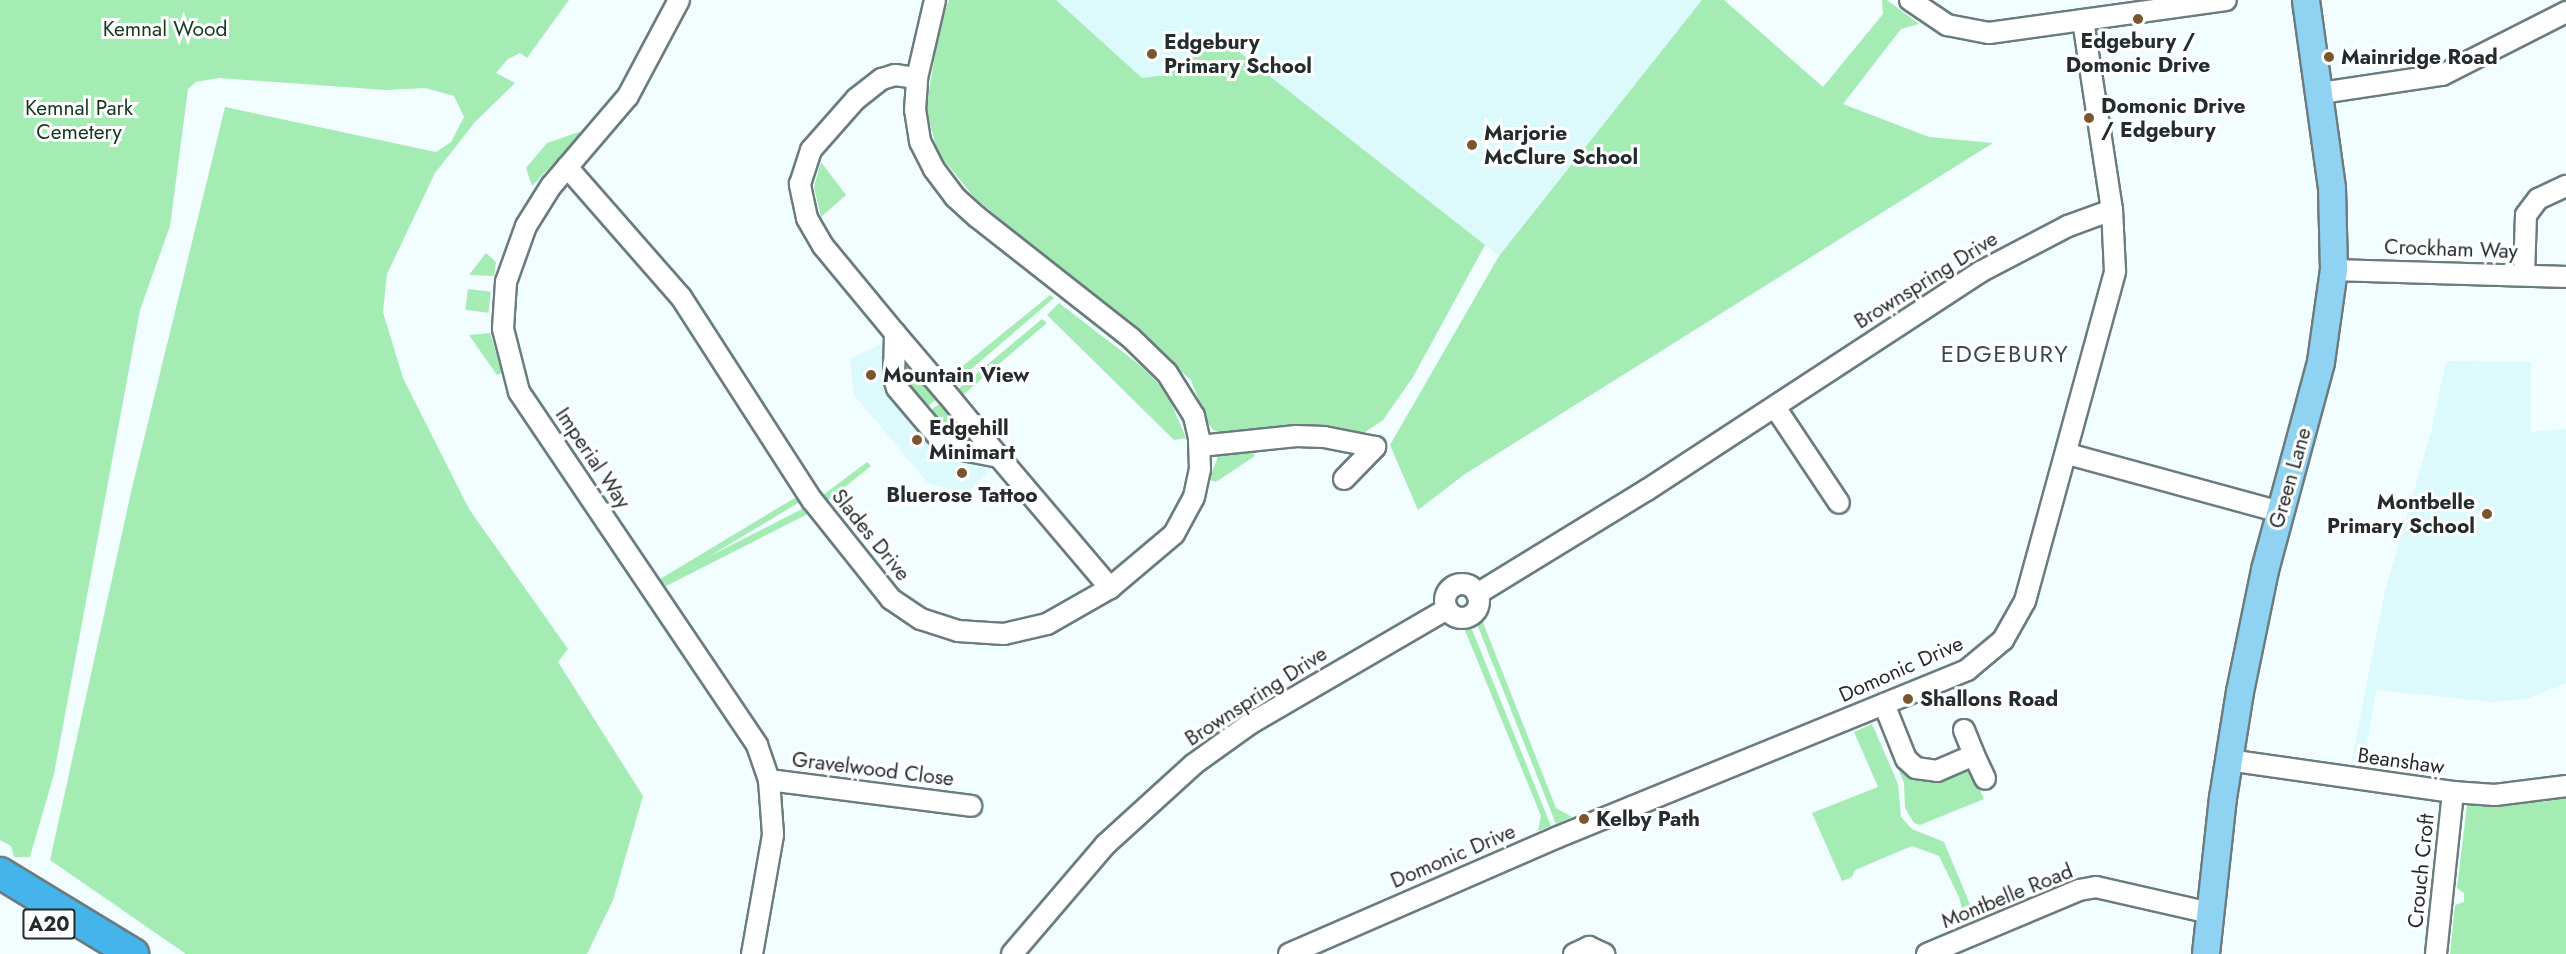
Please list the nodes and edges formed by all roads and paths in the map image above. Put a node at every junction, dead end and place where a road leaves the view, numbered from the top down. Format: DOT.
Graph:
graph roads {
  1 [pos="678,0"];
  2 [pos="935,0"];
  3 [pos="1910,0"];
  4 [pos="2226,0"];
  5 [pos="2306,0"];
  6 [pos="2566,12"];
  7 [pos="2083,20"];
  8 [pos="917,78"];
  9 [pos="2321,93"];
  10 [pos="567,167"];
  11 [pos="2566,186"];
  12 [pos="2112,210"];
  13 [pos="2334,270"];
  14 [pos="2524,275"];
  15 [pos="2566,277"];
  16 [pos="895,333"];
  17 [pos="1775,407"];
  18 [pos="1200,446"];
  19 [pos="2067,454"];
  20 [pos="999,457"];
  21 [pos="1344,479"];
  22 [pos="1839,503"];
  23 [pos="2280,512"];
  24 [pos="1110,588"];
  25 [pos="1884,704"];
  26 [pos="1964,730"];
  27 [pos="1974,756"];
  28 [pos="2229,760"];
  29 [pos="1985,779"];
  30 [pos="769,780"];
  31 [pos="2566,786"];
  32 [pos="2453,792"];
  33 [pos="971,806"];
  34 [pos="0,873"];
  35 [pos="0,894"];
  36 [pos="2210,913"];
  37 [pos="99,954"];
  38 [pos="133,954"];
  39 [pos="752,954"];
  40 [pos="1012,954"];
  41 [pos="1289,954"];
  42 [pos="1574,954"];
  43 [pos="1604,954"];
  44 [pos="1930,954"];
  45 [pos="2206,954"];
  46 [pos="2436,954"];
  1 -- 10 [label="street, Imperial Way"];
  2 -- 8 [label="street, Slades Drive"];
  3 -- 7 [label="street"];
  4 -- 7 [label="street"];
  5 -- 9 [label="main road, Green Lane"];
  6 -- 9 [label="street"];
  7 -- 12 [label="street, Domonic Drive"];
  8 -- 16 [label="street"];
  8 -- 18 [label="street, Slades Drive"];
  9 -- 13 [label="main road, Green Lane"];
  10 -- 24 [label="street, Slades Drive"];
  10 -- 30 [label="street, Imperial Way"];
  11 -- 14 [label="street"];
  12 -- 17 [label="street, Brownspring Drive"];
  12 -- 19 [label="street, Domonic Drive"];
  13 -- 14 [label="street, Crockham Way"];
  13 -- 23 [label="main road, Green Lane"];
  14 -- 15 [label="street, Crockham Way"];
  16 -- 20 [label="street"];
  16 -- 20 [label="street"];
  17 -- 22 [label="street"];
  17 -- 40 [label="street, Brownspring Drive"];
  18 -- 21 [label="street"];
  18 -- 24 [label="street, Slades Drive"];
  19 -- 23 [label="street"];
  19 -- 25 [label="street, Domonic Drive"];
  20 -- 24 [label="street"];
  23 -- 28 [label="main road, Green Lane"];
  25 -- 27 [label="street"];
  25 -- 41 [label="street, Domonic Drive"];
  26 -- 27 [label="street"];
  27 -- 29 [label="street"];
  28 -- 32 [label="street, Beanshaw"];
  28 -- 36 [label="main road, Green Lane"];
  30 -- 33 [label="street, Gravelwood Close"];
  30 -- 39 [label="street, Imperial Way"];
  31 -- 32 [label="street, Beanshaw"];
  32 -- 46 [label="street, Crouch Croft"];
  34 -- 38 [label="highway, A20"];
  35 -- 37 [label="highway, A20"];
  36 -- 44 [label="street, Montbelle Road"];
  36 -- 45 [label="main road, Green Lane"];
  42 -- 43 [label="street"];
}
